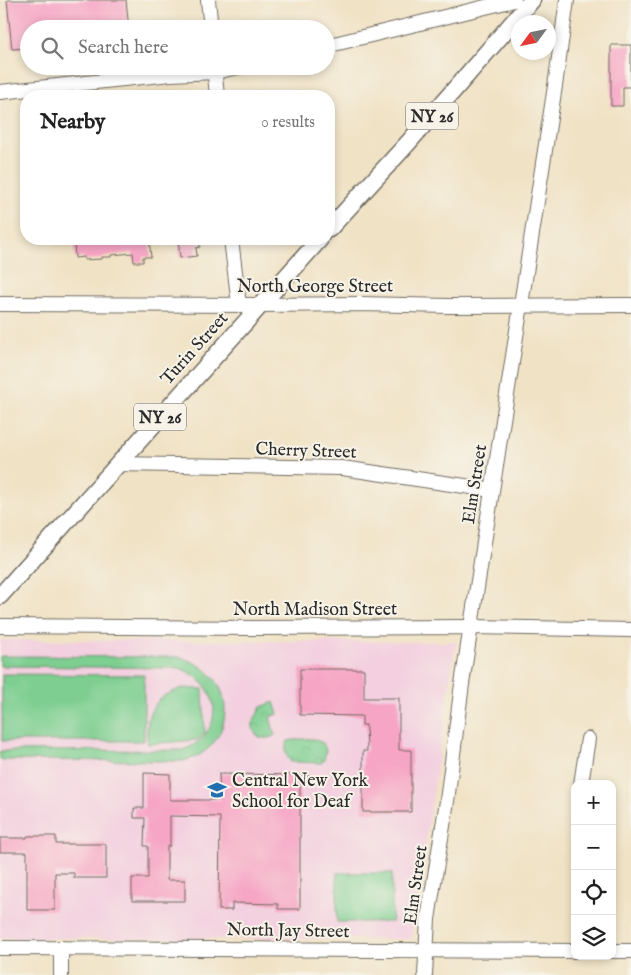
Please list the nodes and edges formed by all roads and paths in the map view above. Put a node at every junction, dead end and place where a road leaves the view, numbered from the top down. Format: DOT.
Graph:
graph roads {
  1 [pos="208,0"];
  2 [pos="514,0"];
  3 [pos="532,0"];
  4 [pos="567,0"];
  5 [pos="210,20"];
  6 [pos="335,44"];
  7 [pos="162,75"];
  8 [pos="215,75"];
  9 [pos="217,90"];
  10 [pos="0,92"];
  11 [pos="335,222"];
  12 [pos="233,245"];
  13 [pos="314,245"];
  14 [pos="0,304"];
  15 [pos="239,305"];
  16 [pos="258,305"];
  17 [pos="520,306"];
  18 [pos="631,306"];
  19 [pos="117,464"];
  20 [pos="492,490"];
  21 [pos="0,596"];
  22 [pos="0,626"];
  23 [pos="471,627"];
  24 [pos="631,630"];
  25 [pos="588,739"];
  26 [pos="582,780"];
  27 [pos="0,948"];
  28 [pos="61,948"];
  29 [pos="426,950"];
  30 [pos="571,951"];
  31 [pos="616,951"];
  32 [pos="631,951"];
  33 [pos="61,975"];
  34 [pos="425,975"];
  1 -- 5 [label="street"];
  2 -- 6 [label="street"];
  3 -- 11 [label="main road, NY 26"];
  4 -- 17 [label="street, Elm Street"];
  7 -- 10 [label="street"];
  8 -- 9 [label="street"];
  12 -- 15 [label="street"];
  13 -- 16 [label="main road, Turin Street / NY 26"];
  14 -- 15 [label="street, North George Street"];
  15 -- 16 [label="street, North George Street"];
  16 -- 17 [label="street, North George Street"];
  16 -- 19 [label="main road, Turin Street / NY 26"];
  17 -- 18 [label="street, North George Street"];
  17 -- 20 [label="street, Elm Street"];
  19 -- 20 [label="street, Cherry Street"];
  19 -- 21 [label="main road, Turin Street / NY 26"];
  20 -- 23 [label="street, Elm Street"];
  22 -- 23 [label="street, North Madison Street"];
  23 -- 24 [label="street, North Madison Street"];
  23 -- 29 [label="street, Elm Street"];
  25 -- 26 [label="street"];
  27 -- 28 [label="street, North Jay Street"];
  28 -- 29 [label="street, North Jay Street"];
  28 -- 33 [label="street"];
  29 -- 30 [label="street, North Jay Street"];
  29 -- 34 [label="street, Elm Street"];
  31 -- 32 [label="street"];
}
